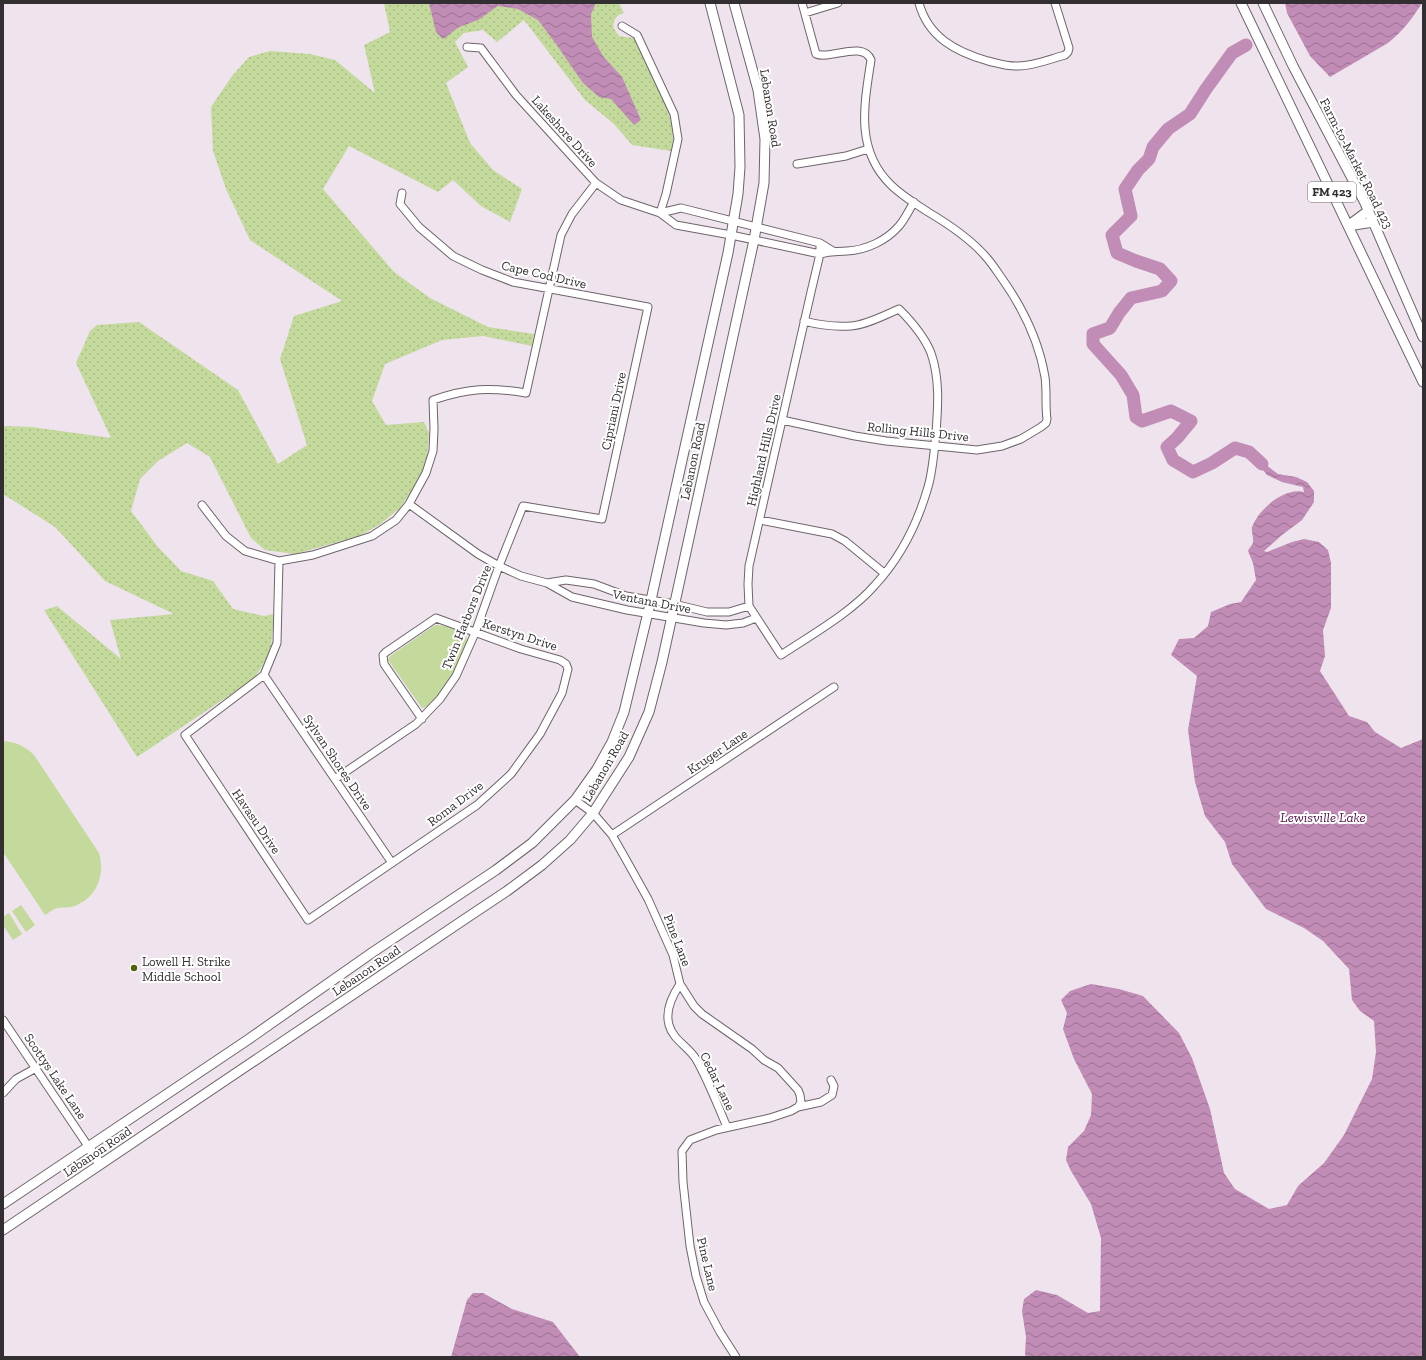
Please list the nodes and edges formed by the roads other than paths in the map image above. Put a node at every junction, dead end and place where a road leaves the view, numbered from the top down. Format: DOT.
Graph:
graph roads {
  1 [pos="710,3"];
  2 [pos="734,3"];
  3 [pos="802,3"];
  4 [pos="838,3"];
  5 [pos="919,3"];
  6 [pos="1055,3"];
  7 [pos="1241,3"];
  8 [pos="1263,3"];
  9 [pos="805,13"];
  10 [pos="622,26"];
  11 [pos="467,47"];
  12 [pos="868,149"];
  13 [pos="797,164"];
  14 [pos="596,183"];
  15 [pos="402,193"];
  16 [pos="914,202"];
  17 [pos="1368,211"];
  18 [pos="660,213"];
  19 [pos="733,222"];
  20 [pos="1373,222"];
  21 [pos="1348,226"];
  22 [pos="757,228"];
  23 [pos="731,235"];
  24 [pos="754,240"];
  25 [pos="820,243"];
  26 [pos="833,251"];
  27 [pos="820,254"];
  28 [pos="549,289"];
  29 [pos="648,307"];
  30 [pos="804,321"];
  31 [pos="1423,337"];
  32 [pos="1423,382"];
  33 [pos="782,420"];
  34 [pos="934,445"];
  35 [pos="409,504"];
  36 [pos="202,505"];
  37 [pos="523,506"];
  38 [pos="760,520"];
  39 [pos="279,561"];
  40 [pos="499,566"];
  41 [pos="884,574"];
  42 [pos="547,583"];
  43 [pos="651,600"];
  44 [pos="674,604"];
  45 [pos="749,606"];
  46 [pos="648,614"];
  47 [pos="671,618"];
  48 [pos="756,618"];
  49 [pos="475,633"];
  50 [pos="566,664"];
  51 [pos="264,675"];
  52 [pos="834,687"];
  53 [pos="422,718"];
  54 [pos="335,779"];
  55 [pos="576,800"];
  56 [pos="593,813"];
  57 [pos="612,835"];
  58 [pos="392,863"];
  59 [pos="308,920"];
  60 [pos="680,984"];
  61 [pos="3,1020"];
  62 [pos="36,1068"];
  63 [pos="831,1080"];
  64 [pos="3,1093"];
  65 [pos="798,1107"];
  66 [pos="727,1127"];
  67 [pos="88,1146"];
  68 [pos="100,1164"];
  69 [pos="3,1204"];
  70 [pos="3,1230"];
  71 [pos="736,1357"];
  1 -- 19 [label="main road, Lebanon Road"];
  2 -- 22 [label="main road, Lebanon Road"];
  3 -- 9 [label="street"];
  4 -- 9 [label="street"];
  5 -- 6 [label="street"];
  7 -- 21 [label="main road, FM 423"];
  8 -- 17 [label="main road, Farm-to-Market Road 423 / FM 423"];
  9 -- 12 [label="street"];
  10 -- 18 [label="street"];
  11 -- 14 [label="street, Lakeshore Drive"];
  12 -- 13 [label="street"];
  12 -- 16 [label="street"];
  14 -- 18 [label="street, Lakeshore Drive"];
  14 -- 28 [label="street"];
  15 -- 28 [label="street, Cape Cod Drive"];
  16 -- 26 [label="street, Lakeshore Drive"];
  16 -- 34 [label="street, Rolling Hills Drive"];
  17 -- 20 [label="main road, Farm-to-Market Road 423 / FM 423"];
  17 -- 21 [label="main road"];
  18 -- 19 [label="street"];
  18 -- 23 [label="street, Lakeshore Drive"];
  19 -- 22 [label="street"];
  19 -- 23 [label="main road, Lebanon Road"];
  20 -- 21 [label="main road"];
  20 -- 31 [label="main road, Farm-to-Market Road 423 / FM 423"];
  21 -- 32 [label="main road, FM 423"];
  22 -- 24 [label="main road, Lebanon Road"];
  22 -- 25 [label="street"];
  23 -- 24 [label="street, Lakeshore Drive"];
  23 -- 43 [label="main road, Lebanon Road"];
  24 -- 27 [label="street, Lakeshore Drive"];
  24 -- 44 [label="main road, Lebanon Road"];
  25 -- 26 [label="street"];
  25 -- 27 [label="street, Highland Hills Drive"];
  26 -- 27 [label="street, Lakeshore Drive"];
  27 -- 30 [label="street, Highland Hills Drive"];
  28 -- 29 [label="street, Cape Cod Drive"];
  28 -- 35 [label="street"];
  29 -- 37 [label="street, Cipriani Drive"];
  30 -- 33 [label="street, Highland Hills Drive"];
  30 -- 34 [label="street"];
  33 -- 34 [label="street, Rolling Hills Drive"];
  33 -- 38 [label="street, Highland Hills Drive"];
  34 -- 41 [label="street"];
  35 -- 39 [label="street"];
  35 -- 40 [label="street, Ventana Drive"];
  36 -- 39 [label="street"];
  37 -- 40 [label="street, Twin Harbors Drive"];
  38 -- 41 [label="street"];
  38 -- 45 [label="street, Highland Hills Drive"];
  39 -- 51 [label="street"];
  40 -- 42 [label="street, Ventana Drive"];
  40 -- 49 [label="street, Twin Harbors Drive"];
  41 -- 48 [label="street, Highland Hills Drive"];
  42 -- 43 [label="street, Ventana Drive"];
  42 -- 46 [label="street, Ventana Drive"];
  43 -- 44 [label="street, Ventana Drive"];
  43 -- 46 [label="main road, Lebanon Road"];
  44 -- 45 [label="street, Ventana Drive"];
  44 -- 47 [label="main road, Lebanon Road"];
  45 -- 48 [label="street, Highland Hills Drive"];
  46 -- 47 [label="street, Ventana Drive"];
  46 -- 55 [label="main road, Lebanon Road"];
  47 -- 48 [label="street, Ventana Drive"];
  47 -- 56 [label="main road, Lebanon Road"];
  49 -- 50 [label="street, Kerstyn Drive"];
  49 -- 53 [label="street, Twin Harbors Drive"];
  49 -- 53 [label="street, Kerstyn Drive"];
  50 -- 58 [label="street, Roma Drive"];
  51 -- 54 [label="street, Sylvan Shores Drive"];
  51 -- 59 [label="street, Havasu Drive"];
  52 -- 57 [label="street, Kruger Lane"];
  53 -- 54 [label="street, Twin Harbors Drive"];
  54 -- 58 [label="street, Sylvan Shores Drive"];
  55 -- 56 [label="street, Pine Lane"];
  55 -- 67 [label="main road, Lebanon Road"];
  56 -- 57 [label="street, Pine Lane"];
  56 -- 68 [label="main road, Lebanon Road"];
  57 -- 60 [label="street, Pine Lane"];
  58 -- 59 [label="street, Roma Drive"];
  60 -- 65 [label="street, Pine Lane"];
  60 -- 66 [label="street, Cedar Lane"];
  61 -- 62 [label="street, Scottys Lake Lane"];
  62 -- 64 [label="street"];
  62 -- 67 [label="street, Scottys Lake Lane"];
  63 -- 65 [label="street, Pine Lane"];
  65 -- 66 [label="street, Pine Lane"];
  66 -- 71 [label="street, Pine Lane"];
  67 -- 68 [label="main road"];
  67 -- 69 [label="main road, Lebanon Road"];
  68 -- 70 [label="main road, Lebanon Road"];
}
